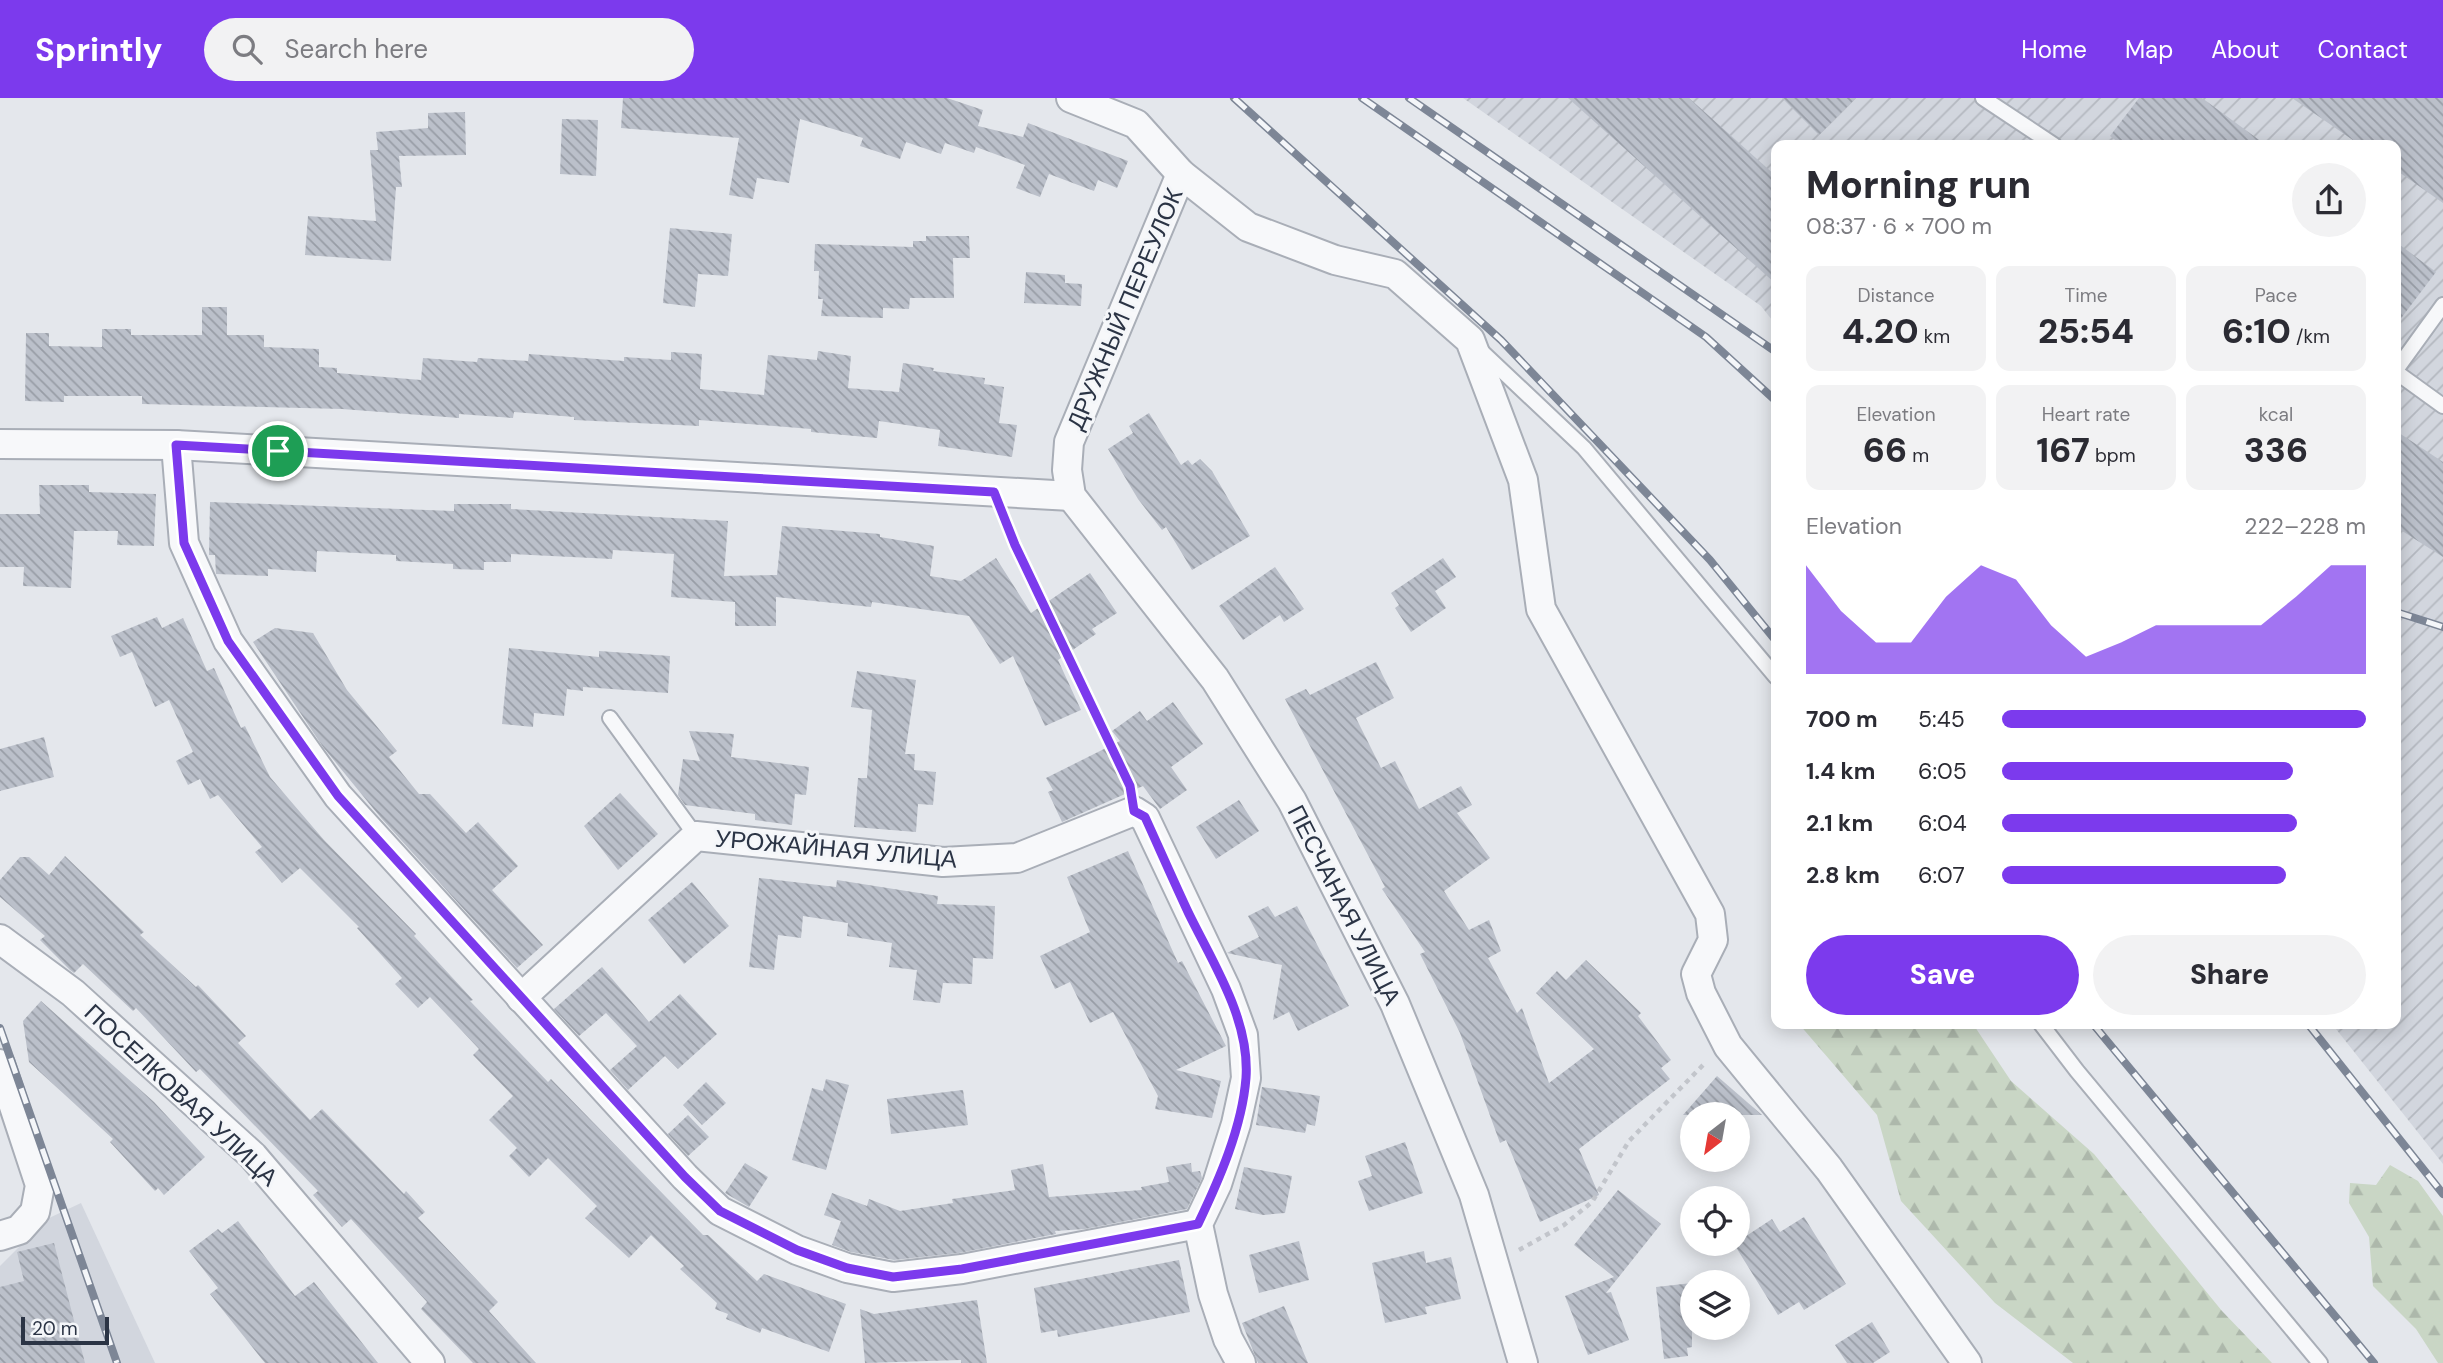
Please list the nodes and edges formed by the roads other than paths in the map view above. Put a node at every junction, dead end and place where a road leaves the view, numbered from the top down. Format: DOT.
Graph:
graph roads {
  1 [pos="1071,98"];
  2 [pos="1983,98"];
  3 [pos="2046,140"];
  4 [pos="1181,174"];
  5 [pos="2443,305"];
  6 [pos="1470,340"];
  7 [pos="2401,364"];
  8 [pos="2401,375"];
  9 [pos="2443,406"];
  10 [pos="0,443"];
  11 [pos="176,445"];
  12 [pos="1072,496"];
  13 [pos="1771,671"];
  14 [pos="610,718"];
  15 [pos="696,836"];
  16 [pos="0,939"];
  17 [pos="521,998"];
  18 [pos="2045,1029"];
  19 [pos="0,1064"];
  20 [pos="1198,1224"];
  21 [pos="0,1236"];
  22 [pos="430,1363"];
  23 [pos="1241,1363"];
  24 [pos="1523,1363"];
  25 [pos="1967,1363"];
  26 [pos="2320,1363"];
  1 -- 4 [label="street, ДРУЖНЫЙ ПЕРЕУЛОК"];
  2 -- 3 [label="lane"];
  4 -- 6 [label="street"];
  4 -- 12 [label="street, ДРУЖНЫЙ ПЕРЕУЛОК"];
  5 -- 7 [label="lane"];
  6 -- 13 [label="lane"];
  6 -- 25 [label="street"];
  8 -- 9 [label="lane"];
  10 -- 11 [label="street"];
  11 -- 12 [label="street"];
  11 -- 17 [label="street"];
  12 -- 24 [label="street, ПЕСЧАНАЯ УЛИЦА"];
  14 -- 15 [label="lane"];
  15 -- 17 [label="street, УРОЖАЙНАЯ УЛИЦА"];
  15 -- 20 [label="street, УРОЖАЙНАЯ УЛИЦА"];
  16 -- 22 [label="street, ПОСЕЛКОВАЯ УЛИЦА"];
  17 -- 20 [label="street"];
  18 -- 26 [label="lane"];
  19 -- 21 [label="street"];
  20 -- 23 [label="street"];
}
